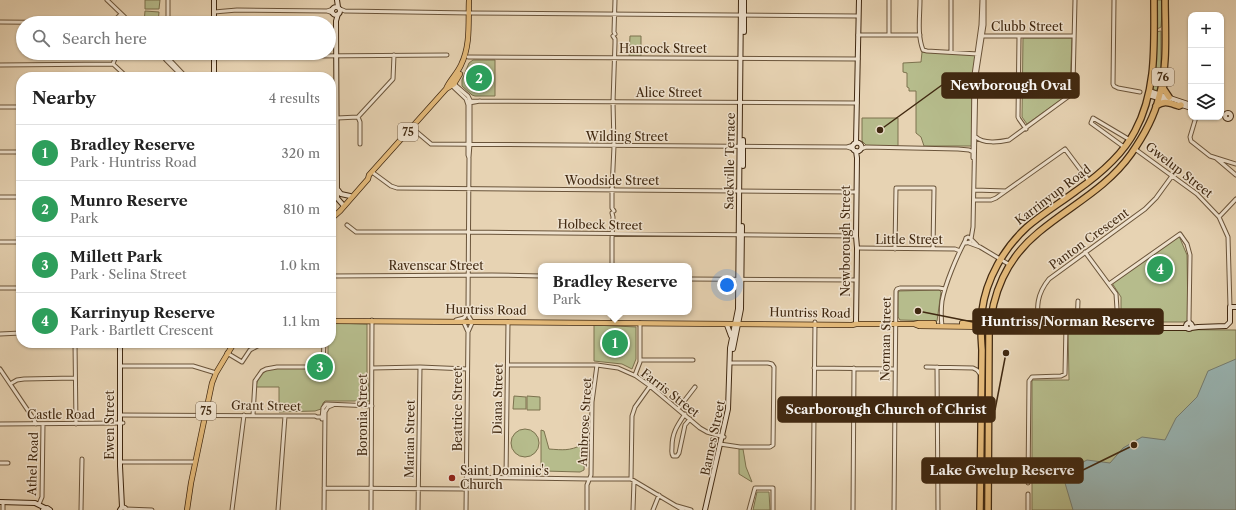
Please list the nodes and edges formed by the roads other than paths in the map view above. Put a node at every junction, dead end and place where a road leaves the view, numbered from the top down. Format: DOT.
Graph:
graph roads {
  1 [pos="107,0"];
  2 [pos="168,0"];
  3 [pos="214,0"];
  4 [pos="336,0"];
  5 [pos="470,0"];
  6 [pos="615,0"];
  7 [pos="743,0"];
  8 [pos="858,0"];
  9 [pos="890,0"];
  10 [pos="920,0"];
  11 [pos="951,0"];
  12 [pos="983,0"];
  13 [pos="1075,0"];
  14 [pos="1114,0"];
  15 [pos="1154,0"];
  16 [pos="1165,0"];
  17 [pos="214,10"];
  18 [pos="336,11"];
  19 [pos="470,13"];
  20 [pos="614,13"];
  21 [pos="121,14"];
  22 [pos="742,14"];
  23 [pos="168,16"];
  24 [pos="214,16"];
  25 [pos="858,16"];
  26 [pos="0,22"];
  27 [pos="16,22"];
  28 [pos="1165,29"];
  29 [pos="858,35"];
  30 [pos="889,35"];
  31 [pos="920,35"];
  32 [pos="981,36"];
  33 [pos="1074,36"];
  34 [pos="1019,37"];
  35 [pos="1154,49"];
  36 [pos="951,52"];
  37 [pos="979,54"];
  38 [pos="394,55"];
  39 [pos="447,55"];
  40 [pos="336,56"];
  41 [pos="468,57"];
  42 [pos="614,58"];
  43 [pos="1164,58"];
  44 [pos="742,59"];
  45 [pos="858,59"];
  46 [pos="114,60"];
  47 [pos="166,60"];
  48 [pos="170,60"];
  49 [pos="214,60"];
  50 [pos="113,64"];
  51 [pos="0,65"];
  52 [pos="1153,66"];
  53 [pos="122,72"];
  54 [pos="178,72"];
  55 [pos="181,72"];
  56 [pos="214,72"];
  57 [pos="451,83"];
  58 [pos="1140,92"];
  59 [pos="1149,93"];
  60 [pos="1159,96"];
  61 [pos="1170,97"];
  62 [pos="337,100"];
  63 [pos="469,102"];
  64 [pos="613,102"];
  65 [pos="742,102"];
  66 [pos="857,103"];
  67 [pos="1188,104"];
  68 [pos="1181,105"];
  69 [pos="1156,106"];
  70 [pos="0,107"];
  71 [pos="16,107"];
  72 [pos="1188,107"];
  73 [pos="1226,116"];
  74 [pos="358,117"];
  75 [pos="337,118"];
  76 [pos="1195,120"];
  77 [pos="1236,120"];
  78 [pos="412,128"];
  79 [pos="1026,129"];
  80 [pos="976,137"];
  81 [pos="1130,140"];
  82 [pos="990,141"];
  83 [pos="337,144"];
  84 [pos="360,144"];
  85 [pos="469,144"];
  86 [pos="974,145"];
  87 [pos="614,146"];
  88 [pos="742,147"];
  89 [pos="857,147"];
  90 [pos="1124,147"];
  91 [pos="958,149"];
  92 [pos="1135,149"];
  93 [pos="0,152"];
  94 [pos="16,152"];
  95 [pos="973,152"];
  96 [pos="1216,158"];
  97 [pos="1236,164"];
  98 [pos="336,166"];
  99 [pos="974,168"];
  100 [pos="371,173"];
  101 [pos="1236,175"];
  102 [pos="1172,176"];
  103 [pos="1090,182"];
  104 [pos="336,189"];
  105 [pos="469,189"];
  106 [pos="612,190"];
  107 [pos="974,190"];
  108 [pos="741,191"];
  109 [pos="1006,191"];
  110 [pos="336,192"];
  111 [pos="856,192"];
  112 [pos="350,196"];
  113 [pos="0,197"];
  114 [pos="16,197"];
  115 [pos="1236,199"];
  116 [pos="974,200"];
  117 [pos="344,204"];
  118 [pos="336,214"];
  119 [pos="1220,217"];
  120 [pos="347,224"];
  121 [pos="468,232"];
  122 [pos="613,234"];
  123 [pos="740,235"];
  124 [pos="856,236"];
  125 [pos="969,240"];
  126 [pos="0,242"];
  127 [pos="16,242"];
  128 [pos="857,248"];
  129 [pos="895,249"];
  130 [pos="933,249"];
  131 [pos="960,251"];
  132 [pos="1085,252"];
  133 [pos="1001,259"];
  134 [pos="612,263"];
  135 [pos="1010,265"];
  136 [pos="468,275"];
  137 [pos="336,276"];
  138 [pos="538,276"];
  139 [pos="692,279"];
  140 [pos="740,280"];
  141 [pos="856,280"];
  142 [pos="1109,284"];
  143 [pos="0,288"];
  144 [pos="16,288"];
  145 [pos="945,289"];
  146 [pos="1078,301"];
  147 [pos="1230,307"];
  148 [pos="1236,307"];
  149 [pos="468,309"];
  150 [pos="612,315"];
  151 [pos="336,320"];
  152 [pos="372,320"];
  153 [pos="456,320"];
  154 [pos="615,321"];
  155 [pos="472,322"];
  156 [pos="508,322"];
  157 [pos="1230,322"];
  158 [pos="464,323"];
  159 [pos="640,323"];
  160 [pos="737,323"];
  161 [pos="815,324"];
  162 [pos="856,324"];
  163 [pos="896,324"];
  164 [pos="727,325"];
  165 [pos="942,325"];
  166 [pos="981,325"];
  167 [pos="990,325"];
  168 [pos="1038,325"];
  169 [pos="1116,325"];
  170 [pos="1189,325"];
  171 [pos="1066,326"];
  172 [pos="1077,326"];
  173 [pos="468,332"];
  174 [pos="16,333"];
  175 [pos="0,334"];
  176 [pos="732,339"];
  177 [pos="75,348"];
  178 [pos="121,348"];
  179 [pos="230,348"];
  180 [pos="254,348"];
  181 [pos="324,348"];
  182 [pos="227,353"];
  183 [pos="641,360"];
  184 [pos="692,360"];
  185 [pos="731,363"];
  186 [pos="508,364"];
  187 [pos="977,364"];
  188 [pos="597,365"];
  189 [pos="121,366"];
  190 [pos="420,367"];
  191 [pos="926,367"];
  192 [pos="937,367"];
  193 [pos="372,368"];
  194 [pos="814,368"];
  195 [pos="854,368"];
  196 [pos="0,369"];
  197 [pos="467,369"];
  198 [pos="895,369"];
  199 [pos="216,373"];
  200 [pos="2,375"];
  201 [pos="635,375"];
  202 [pos="981,375"];
  203 [pos="75,378"];
  204 [pos="10,384"];
  205 [pos="650,386"];
  206 [pos="695,387"];
  207 [pos="980,404"];
  208 [pos="988,404"];
  209 [pos="372,406"];
  210 [pos="678,409"];
  211 [pos="205,414"];
  212 [pos="685,414"];
  213 [pos="121,415"];
  214 [pos="244,415"];
  215 [pos="253,415"];
  216 [pos="285,416"];
  217 [pos="324,416"];
  218 [pos="690,419"];
  219 [pos="121,423"];
  220 [pos="0,424"];
  221 [pos="36,424"];
  222 [pos="43,424"];
  223 [pos="76,424"];
  224 [pos="723,436"];
  225 [pos="721,445"];
  226 [pos="82,459"];
  227 [pos="121,462"];
  228 [pos="195,462"];
  229 [pos="0,463"];
  230 [pos="8,463"];
  231 [pos="467,477"];
  232 [pos="506,477"];
  233 [pos="589,479"];
  234 [pos="632,480"];
  235 [pos="1028,483"];
  236 [pos="324,488"];
  237 [pos="371,488"];
  238 [pos="418,488"];
  239 [pos="466,489"];
  240 [pos="1028,494"];
  241 [pos="659,495"];
  242 [pos="1,502"];
  243 [pos="29,503"];
  244 [pos="39,504"];
  245 [pos="676,505"];
  246 [pos="43,509"];
  247 [pos="123,509"];
  248 [pos="3,510"];
  249 [pos="50,510"];
  250 [pos="81,510"];
  251 [pos="152,510"];
  252 [pos="186,510"];
  253 [pos="232,510"];
  254 [pos="278,510"];
  255 [pos="324,510"];
  256 [pos="370,510"];
  257 [pos="418,510"];
  258 [pos="466,510"];
  259 [pos="587,510"];
  260 [pos="633,510"];
  261 [pos="653,510"];
  262 [pos="674,510"];
  263 [pos="683,510"];
  264 [pos="692,510"];
  265 [pos="706,510"];
  266 [pos="749,510"];
  267 [pos="773,510"];
  268 [pos="813,510"];
  269 [pos="853,510"];
  270 [pos="894,510"];
  271 [pos="938,510"];
  272 [pos="980,510"];
  273 [pos="988,510"];
  274 [pos="1028,510"];
  1 -- 21 [label="street"];
  2 -- 23 [label="street"];
  3 -- 17 [label="street"];
  4 -- 18 [label="street"];
  5 -- 19 [label="main road, 75"];
  6 -- 20 [label="street"];
  7 -- 22 [label="street, Sackville Terrace"];
  8 -- 25 [label="street, Newborough Street"];
  9 -- 30 [label="street"];
  10 -- 31 [label="street"];
  11 -- 36 [label="street"];
  12 -- 32 [label="street"];
  13 -- 33 [label="street"];
  14 -- 58 [label="street"];
  15 -- 35 [label="highway, Karrinyup Road / 76"];
  16 -- 28 [label="highway, Karrinyup Road / 76"];
  17 -- 18 [label="street"];
  17 -- 24 [label="street"];
  18 -- 19 [label="street"];
  18 -- 40 [label="street"];
  19 -- 20 [label="street"];
  19 -- 41 [label="main road, 75"];
  19 -- 57 [label="main road, 75"];
  20 -- 22 [label="street"];
  20 -- 42 [label="street"];
  22 -- 25 [label="street"];
  22 -- 44 [label="street, Sackville Terrace"];
  25 -- 29 [label="street, Newborough Street"];
  26 -- 27 [label="street"];
  28 -- 35 [label="highway"];
  28 -- 43 [label="highway, Karrinyup Road / 76"];
  29 -- 30 [label="street"];
  29 -- 45 [label="street, Newborough Street"];
  30 -- 31 [label="street"];
  31 -- 36 [label="street"];
  32 -- 34 [label="street, Clubb Street"];
  32 -- 37 [label="street"];
  33 -- 34 [label="street, Clubb Street"];
  33 -- 79 [label="street"];
  34 -- 79 [label="street"];
  35 -- 52 [label="highway, Karrinyup Road / 76"];
  36 -- 37 [label="street"];
  37 -- 80 [label="street"];
  37 -- 86 [label="street"];
  38 -- 39 [label="street"];
  38 -- 40 [label="street"];
  38 -- 74 [label="street"];
  40 -- 62 [label="street"];
  41 -- 42 [label="street, Hancock Street"];
  41 -- 57 [label="main road, 75"];
  42 -- 44 [label="street, Hancock Street"];
  42 -- 64 [label="street"];
  43 -- 52 [label="highway"];
  43 -- 60 [label="highway, Karrinyup Road / 76"];
  43 -- 61 [label="highway"];
  44 -- 45 [label="street, Hancock Street"];
  44 -- 65 [label="street, Sackville Terrace"];
  45 -- 66 [label="street, Newborough Street"];
  46 -- 50 [label="street"];
  47 -- 54 [label="street"];
  48 -- 55 [label="street"];
  49 -- 56 [label="street"];
  50 -- 51 [label="street"];
  50 -- 53 [label="street"];
  52 -- 59 [label="highway, Karrinyup Road / 76"];
  57 -- 63 [label="street"];
  57 -- 78 [label="main road, 75"];
  59 -- 60 [label="street"];
  59 -- 81 [label="highway, Karrinyup Road / 76"];
  60 -- 61 [label="street"];
  60 -- 68 [label="street"];
  60 -- 69 [label="highway, Karrinyup Road / 76"];
  61 -- 67 [label="street"];
  62 -- 75 [label="street"];
  63 -- 64 [label="street, Alice Street"];
  63 -- 85 [label="street"];
  64 -- 65 [label="street, Alice Street"];
  64 -- 87 [label="street"];
  65 -- 66 [label="street, Alice Street"];
  65 -- 88 [label="street, Sackville Terrace"];
  66 -- 89 [label="street, Newborough Street"];
  68 -- 69 [label="highway"];
  68 -- 72 [label="street"];
  69 -- 92 [label="highway, Karrinyup Road / 76"];
  70 -- 71 [label="street"];
  73 -- 77 [label="street"];
  74 -- 75 [label="street"];
  74 -- 84 [label="street"];
  75 -- 83 [label="street"];
  76 -- 96 [label="street"];
  78 -- 85 [label="street, Wilding Street"];
  78 -- 100 [label="main road, 75"];
  79 -- 82 [label="street"];
  80 -- 82 [label="street"];
  80 -- 86 [label="street"];
  81 -- 90 [label="highway, Karrinyup Road / 76"];
  81 -- 90 [label="street"];
  82 -- 86 [label="street, Wilding Street"];
  83 -- 98 [label="street"];
  85 -- 87 [label="street, Wilding Street"];
  85 -- 105 [label="street"];
  86 -- 91 [label="street, Wilding Street"];
  86 -- 95 [label="street"];
  86 -- 99 [label="street"];
  87 -- 88 [label="street, Wilding Street"];
  87 -- 106 [label="street"];
  88 -- 89 [label="street, Wilding Street"];
  88 -- 108 [label="street, Sackville Terrace"];
  89 -- 91 [label="street, Wilding Street"];
  89 -- 111 [label="street, Newborough Street"];
  90 -- 103 [label="highway, Karrinyup Road / 76"];
  91 -- 95 [label="street, Wilding Street"];
  92 -- 102 [label="street, Gwelup Street"];
  92 -- 135 [label="highway, Karrinyup Road / 76"];
  93 -- 94 [label="street"];
  95 -- 99 [label="street"];
  96 -- 97 [label="street"];
  96 -- 101 [label="street"];
  99 -- 107 [label="street"];
  100 -- 105 [label="street, Woodside Street"];
  100 -- 112 [label="main road, 75"];
  100 -- 117 [label="main road, 75"];
  102 -- 119 [label="street, Gwelup Street"];
  102 -- 132 [label="street, Panton Crescent"];
  103 -- 109 [label="street"];
  103 -- 133 [label="highway, Karrinyup Road / 76"];
  104 -- 112 [label="street"];
  105 -- 106 [label="street, Woodside Street"];
  105 -- 121 [label="street"];
  106 -- 108 [label="street, Woodside Street"];
  106 -- 122 [label="street"];
  107 -- 109 [label="street"];
  107 -- 116 [label="street"];
  108 -- 111 [label="street, Woodside Street"];
  108 -- 123 [label="street, Sackville Terrace"];
  109 -- 116 [label="street"];
  110 -- 117 [label="street"];
  111 -- 124 [label="street, Newborough Street"];
  112 -- 117 [label="main road, 75"];
  113 -- 114 [label="street"];
  115 -- 119 [label="street"];
  116 -- 125 [label="street"];
  117 -- 118 [label="main road, 75"];
  119 -- 147 [label="street, Gwelup Street"];
  120 -- 121 [label="street, Holbeck Street"];
  121 -- 122 [label="street, Holbeck Street"];
  121 -- 136 [label="street"];
  122 -- 123 [label="street, Holbeck Street"];
  122 -- 134 [label="street"];
  123 -- 124 [label="street, Holbeck Street"];
  123 -- 140 [label="street, Sackville Terrace"];
  124 -- 128 [label="street, Newborough Street"];
  125 -- 131 [label="street"];
  125 -- 131 [label="street"];
  125 -- 133 [label="street"];
  126 -- 127 [label="street"];
  128 -- 129 [label="street, Little Street"];
  128 -- 141 [label="street, Newborough Street"];
  129 -- 130 [label="street, Little Street"];
  129 -- 130 [label="street"];
  130 -- 131 [label="street, Little Street"];
  131 -- 145 [label="street"];
  132 -- 142 [label="street"];
  132 -- 168 [label="street, Panton Crescent"];
  133 -- 135 [label="street"];
  133 -- 166 [label="highway, Karrinyup Road / 76"];
  135 -- 167 [label="highway, Karrinyup Road / 76"];
  136 -- 137 [label="street, Ravenscar Street"];
  136 -- 138 [label="street, Ravenscar Street"];
  136 -- 149 [label="street"];
  139 -- 140 [label="street"];
  140 -- 141 [label="street"];
  140 -- 160 [label="street, Sackville Terrace"];
  141 -- 162 [label="street, Newborough Street"];
  142 -- 169 [label="street"];
  142 -- 170 [label="street"];
  143 -- 144 [label="street"];
  145 -- 163 [label="street, Norman Street"];
  145 -- 165 [label="street"];
  146 -- 172 [label="street"];
  147 -- 148 [label="street"];
  147 -- 157 [label="street, Gwelup Street"];
  149 -- 153 [label="street"];
  149 -- 155 [label="street"];
  150 -- 154 [label="street"];
  151 -- 152 [label="main road, Huntriss Road"];
  152 -- 153 [label="main road, Huntriss Road"];
  152 -- 158 [label="main road, Huntriss Road"];
  152 -- 193 [label="street, Boronia Street"];
  153 -- 155 [label="main road, Huntriss Road"];
  154 -- 156 [label="main road, Huntriss Road"];
  154 -- 159 [label="main road, Huntriss Road"];
  155 -- 156 [label="main road, Huntriss Road"];
  155 -- 158 [label="main road, Huntriss Road"];
  155 -- 173 [label="street, Beatrice Street"];
  156 -- 159 [label="main road, Huntriss Road"];
  156 -- 186 [label="street, Diana Street"];
  157 -- 170 [label="street, Huntriss Road"];
  158 -- 173 [label="street, Beatrice Street"];
  159 -- 160 [label="main road, Huntriss Road"];
  159 -- 164 [label="main road, Huntriss Road"];
  159 -- 183 [label="street"];
  160 -- 161 [label="main road, Huntriss Road"];
  160 -- 164 [label="main road, Huntriss Road"];
  160 -- 176 [label="street, Barnes Street"];
  160 -- 185 [label="street, Barnes Street"];
  161 -- 162 [label="main road, Huntriss Road"];
  161 -- 194 [label="street"];
  162 -- 163 [label="main road, Huntriss Road"];
  163 -- 165 [label="main road, Huntriss Road"];
  163 -- 198 [label="street, Norman Street"];
  164 -- 176 [label="street"];
  165 -- 166 [label="main road, Huntriss Road"];
  166 -- 167 [label="main road, Huntriss Road"];
  166 -- 187 [label="highway, Karrinyup Road / 76"];
  167 -- 168 [label="street, Huntriss Road"];
  167 -- 208 [label="highway, Karrinyup Road / 76"];
  168 -- 171 [label="street, Huntriss Road"];
  169 -- 170 [label="street, Huntriss Road"];
  169 -- 172 [label="street, Huntriss Road"];
  171 -- 172 [label="street, Huntriss Road"];
  171 -- 235 [label="street"];
  173 -- 197 [label="street, Beatrice Street"];
  174 -- 175 [label="street"];
  176 -- 185 [label="street, Barnes Street"];
  177 -- 203 [label="street"];
  178 -- 189 [label="street, Ewen Street"];
  179 -- 182 [label="main road, 75"];
  180 -- 182 [label="street"];
  181 -- 215 [label="street"];
  182 -- 199 [label="main road, 75"];
  183 -- 184 [label="street"];
  183 -- 201 [label="street"];
  185 -- 224 [label="street, Barnes Street"];
  185 -- 225 [label="street"];
  186 -- 188 [label="street, Farris Street"];
  186 -- 232 [label="street, Diana Street"];
  187 -- 192 [label="street"];
  187 -- 202 [label="highway, Karrinyup Road / 76"];
  187 -- 202 [label="street"];
  188 -- 201 [label="street, Farris Street"];
  188 -- 233 [label="street, Ambrose Street"];
  189 -- 199 [label="street"];
  189 -- 213 [label="street, Ewen Street"];
  190 -- 193 [label="street"];
  190 -- 197 [label="street"];
  190 -- 238 [label="street, Marian Street"];
  191 -- 192 [label="street"];
  192 -- 271 [label="street"];
  193 -- 209 [label="street, Boronia Street"];
  194 -- 195 [label="street"];
  194 -- 268 [label="street"];
  195 -- 198 [label="street"];
  195 -- 269 [label="street"];
  196 -- 200 [label="street"];
  197 -- 231 [label="street, Beatrice Street"];
  198 -- 270 [label="street, Norman Street"];
  199 -- 211 [label="main road, 75"];
  200 -- 204 [label="street"];
  201 -- 205 [label="street, Farris Street"];
  202 -- 207 [label="highway, Karrinyup Road / 76"];
  203 -- 204 [label="street"];
  203 -- 223 [label="street"];
  204 -- 221 [label="street"];
  205 -- 210 [label="street, Farris Street"];
  205 -- 234 [label="street"];
  206 -- 210 [label="street"];
  207 -- 208 [label="highway"];
  207 -- 272 [label="highway, Karrinyup Road / 76"];
  208 -- 273 [label="highway, Karrinyup Road / 76"];
  209 -- 217 [label="street"];
  209 -- 237 [label="street, Boronia Street"];
  210 -- 212 [label="street, Farris Street"];
  211 -- 213 [label="street, Grant Street"];
  211 -- 214 [label="street, Grant Street"];
  211 -- 228 [label="main road, 75"];
  212 -- 218 [label="street, Farris Street"];
  212 -- 218 [label="street"];
  213 -- 219 [label="street, Ewen Street"];
  214 -- 215 [label="street, Grant Street"];
  214 -- 253 [label="street"];
  215 -- 216 [label="street, Grant Street"];
  216 -- 217 [label="street, Grant Street"];
  216 -- 254 [label="street"];
  217 -- 236 [label="street"];
  218 -- 224 [label="street, Farris Street"];
  219 -- 223 [label="street, Castle Road"];
  219 -- 227 [label="street, Ewen Street"];
  220 -- 221 [label="street, Castle Road"];
  221 -- 222 [label="street, Castle Road"];
  222 -- 223 [label="street, Castle Road"];
  222 -- 244 [label="street, Athel Road"];
  224 -- 225 [label="street, Barnes Street"];
  225 -- 265 [label="street, Barnes Street"];
  226 -- 250 [label="street"];
  227 -- 228 [label="street"];
  227 -- 247 [label="street, Ewen Street"];
  228 -- 252 [label="main road, 75"];
  229 -- 230 [label="street"];
  231 -- 232 [label="street"];
  231 -- 239 [label="street, Beatrice Street"];
  232 -- 233 [label="street"];
  233 -- 234 [label="street"];
  233 -- 259 [label="street, Ambrose Street"];
  234 -- 241 [label="street"];
  234 -- 260 [label="street"];
  236 -- 237 [label="street"];
  236 -- 255 [label="street"];
  237 -- 238 [label="street"];
  237 -- 256 [label="street, Boronia Street"];
  238 -- 239 [label="street"];
  238 -- 257 [label="street, Marian Street"];
  239 -- 258 [label="street, Beatrice Street"];
  240 -- 274 [label="street"];
  241 -- 245 [label="street"];
  241 -- 261 [label="street"];
  242 -- 243 [label="street"];
  242 -- 248 [label="street"];
  243 -- 244 [label="street"];
  243 -- 246 [label="street"];
  244 -- 246 [label="street"];
  245 -- 262 [label="street"];
  245 -- 263 [label="street"];
  245 -- 264 [label="street"];
  246 -- 249 [label="street"];
  247 -- 251 [label="street"];
  266 -- 267 [label="street"];
}
